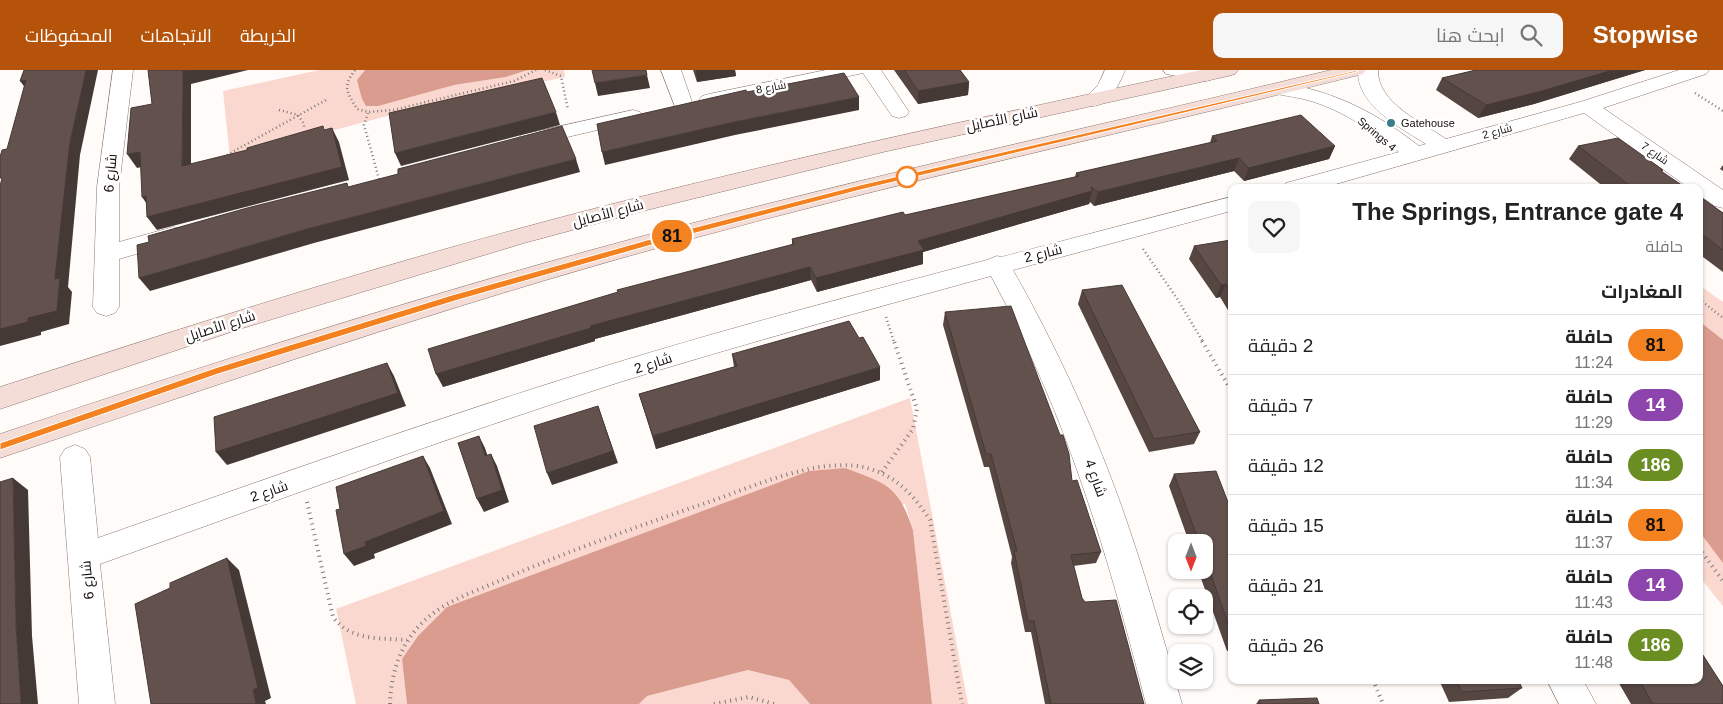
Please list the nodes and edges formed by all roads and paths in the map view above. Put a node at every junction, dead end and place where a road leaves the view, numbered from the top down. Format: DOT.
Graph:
graph roads {
  1 [pos="123,70"];
  2 [pos="355,70"];
  3 [pos="536,70"];
  4 [pos="545,70"];
  5 [pos="671,70"];
  6 [pos="855,70"];
  7 [pos="871,70"];
  8 [pos="1115,70"];
  9 [pos="1173,70"];
  10 [pos="1356,70"];
  11 [pos="1368,70"];
  12 [pos="1699,70"];
  13 [pos="1217,73"];
  14 [pos="1279,89"];
  15 [pos="326,100"];
  16 [pos="1093,101"];
  17 [pos="1380,101"];
  18 [pos="1587,106"];
  19 [pos="668,108"];
  20 [pos="1350,109"];
  21 [pos="279,110"];
  22 [pos="368,112"];
  23 [pos="899,112"];
  24 [pos="298,115"];
  25 [pos="304,129"];
  26 [pos="571,130"];
  27 [pos="508,146"];
  28 [pos="1443,146"];
  29 [pos="1410,155"];
  30 [pos="219,157"];
  31 [pos="379,179"];
  32 [pos="1308,184"];
  33 [pos="1699,184"];
  34 [pos="1703,187"];
  35 [pos="1723,201"];
  36 [pos="1228,205"];
  37 [pos="192,230"];
  38 [pos="1131,231"];
  39 [pos="106,254"];
  40 [pos="997,264"];
  41 [pos="879,298"];
  42 [pos="1703,302"];
  43 [pos="106,306"];
  44 [pos="1723,318"];
  45 [pos="1228,385"];
  46 [pos="0,398"];
  47 [pos="0,446"];
  48 [pos="75,457"];
  49 [pos="882,472"];
  50 [pos="302,480"];
  51 [pos="1703,554"];
  52 [pos="85,556"];
  53 [pos="1723,581"];
  54 [pos="407,640"];
  55 [pos="1375,684"];
  56 [pos="1566,684"];
  57 [pos="98,704"];
  58 [pos="390,704"];
  59 [pos="714,704"];
  60 [pos="774,704"];
  61 [pos="962,704"];
  62 [pos="1164,704"];
  63 [pos="1383,704"];
  64 [pos="1578,704"];
  1 -- 39 [label="street, شارع 6"];
  2 -- 22 [label="path"];
  3 -- 22 [label="path"];
  4 -- 26 [label="path"];
  5 -- 19 [label="street"];
  6 -- 19 [label="street, شارع 8"];
  7 -- 23 [label="street"];
  8 -- 16 [label="street"];
  9 -- 13 [label="street"];
  10 -- 14 [label="main road"];
  11 -- 17 [label="street, Springs 4"];
  12 -- 18 [label="street, شارع 2"];
  13 -- 16 [label="main road, شارع الأصايل"];
  14 -- 20 [label="street, Springs 4"];
  14 -- 47 [label="main road"];
  15 -- 24 [label="path"];
  16 -- 46 [label="main road, شارع الأصايل"];
  17 -- 20 [label="street"];
  17 -- 28 [label="street, Springs 4"];
  18 -- 28 [label="street, شارع 2"];
  18 -- 33 [label="street, شارع 7"];
  19 -- 26 [label="street, شارع 8"];
  20 -- 29 [label="street, Springs 4"];
  21 -- 24 [label="path"];
  22 -- 31 [label="path"];
  24 -- 25 [label="path"];
  24 -- 30 [label="path"];
  26 -- 27 [label="street, شارع 8"];
  28 -- 29 [label="street, شارع 2"];
  29 -- 32 [label="street, شارع 2"];
  34 -- 35 [label="street, شارع 7"];
  36 -- 38 [label="street, شارع 2"];
  37 -- 39 [label="street"];
  38 -- 40 [label="street, شارع 2"];
  38 -- 45 [label="path"];
  39 -- 43 [label="street, شارع 6"];
  40 -- 41 [label="street, شارع 2"];
  40 -- 62 [label="street, شارع 4"];
  41 -- 49 [label="path"];
  41 -- 50 [label="street, شارع 2"];
  42 -- 44 [label="path"];
  48 -- 52 [label="street, شارع 6"];
  49 -- 54 [label="path"];
  49 -- 61 [label="path"];
  50 -- 52 [label="street, شارع 2"];
  50 -- 54 [label="path"];
  51 -- 53 [label="path"];
  52 -- 57 [label="street, شارع 6"];
  54 -- 58 [label="path"];
  55 -- 63 [label="path"];
  56 -- 64 [label="street"];
  59 -- 60 [label="path"];
}
